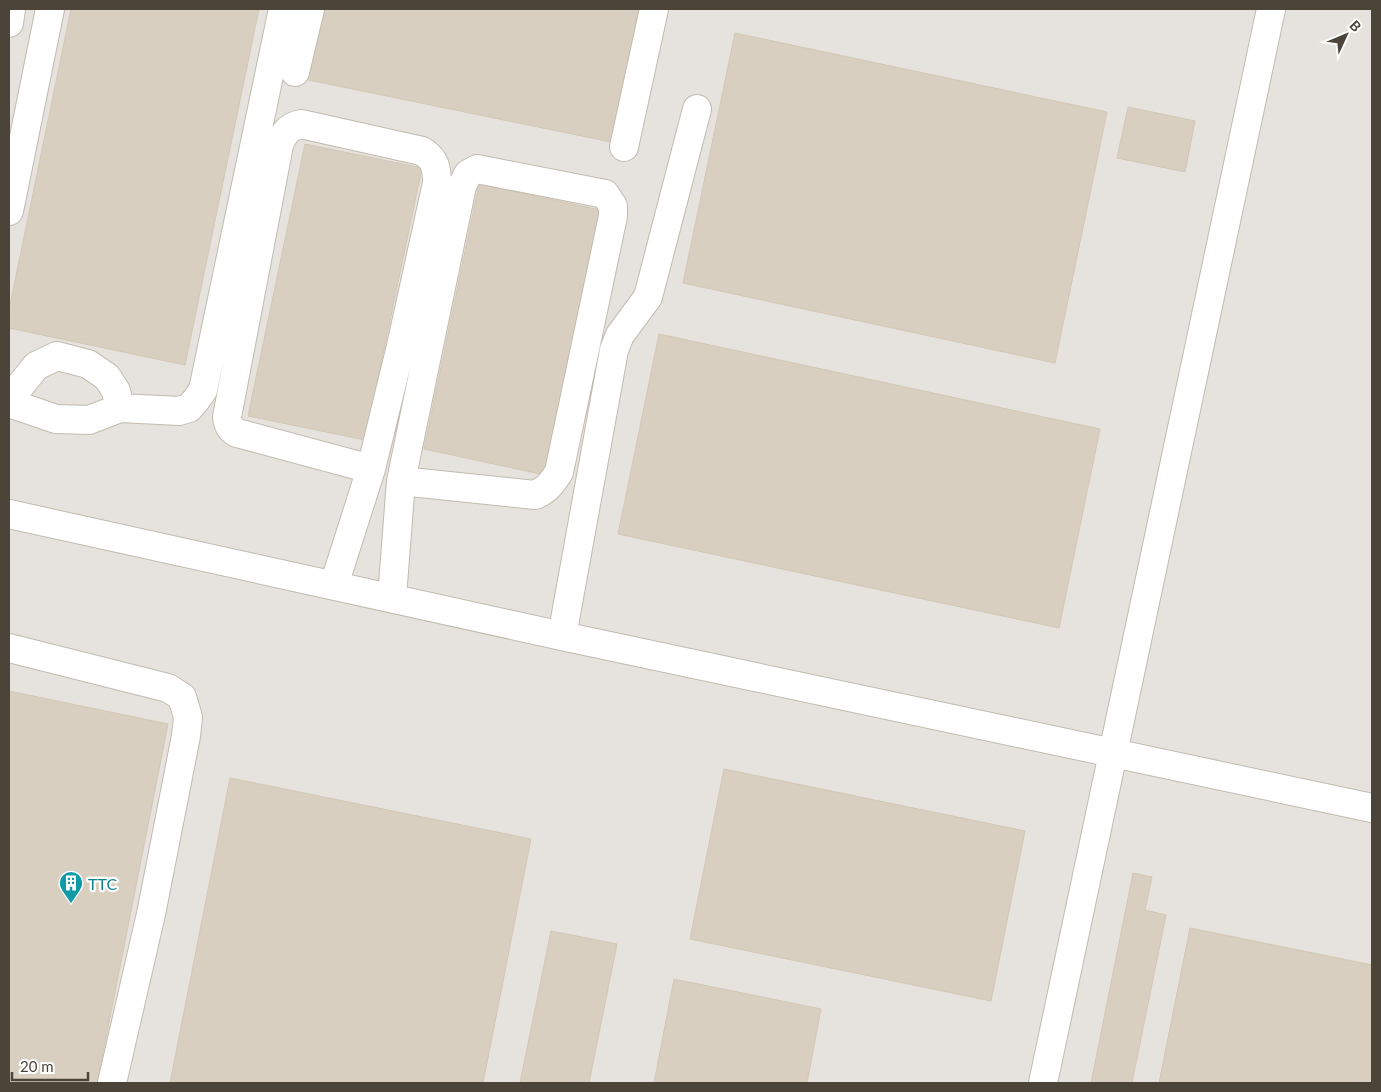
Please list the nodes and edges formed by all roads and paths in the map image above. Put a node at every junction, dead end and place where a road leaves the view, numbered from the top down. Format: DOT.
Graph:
graph roads {
  1 [pos="12,9"];
  2 [pos="50,9"];
  3 [pos="283,9"];
  4 [pos="310,9"];
  5 [pos="654,9"];
  6 [pos="1271,9"];
  7 [pos="9,23"];
  8 [pos="295,72"];
  9 [pos="697,109"];
  10 [pos="624,147"];
  11 [pos="9,210"];
  12 [pos="401,346"];
  13 [pos="427,353"];
  14 [pos="9,401"];
  15 [pos="120,408"];
  16 [pos="371,469"];
  17 [pos="401,480"];
  18 [pos="9,514"];
  19 [pos="334,585"];
  20 [pos="392,597"];
  21 [pos="562,636"];
  22 [pos="9,648"];
  23 [pos="1114,754"];
  24 [pos="1372,808"];
  25 [pos="112,1083"];
  26 [pos="1043,1083"];
  1 -- 7 [label="street"];
  2 -- 11 [label="street"];
  3 -- 15 [label="street"];
  4 -- 8 [label="street"];
  5 -- 10 [label="street"];
  6 -- 23 [label="street"];
  9 -- 21 [label="street"];
  12 -- 13 [label="street"];
  12 -- 16 [label="street"];
  12 -- 16 [label="street"];
  13 -- 17 [label="street"];
  13 -- 17 [label="street"];
  14 -- 15 [label="street"];
  14 -- 15 [label="street"];
  16 -- 19 [label="street"];
  17 -- 20 [label="street"];
  18 -- 19 [label="street"];
  19 -- 20 [label="street"];
  20 -- 21 [label="street"];
  21 -- 23 [label="street"];
  22 -- 25 [label="street"];
  23 -- 24 [label="street"];
  23 -- 26 [label="street"];
}
